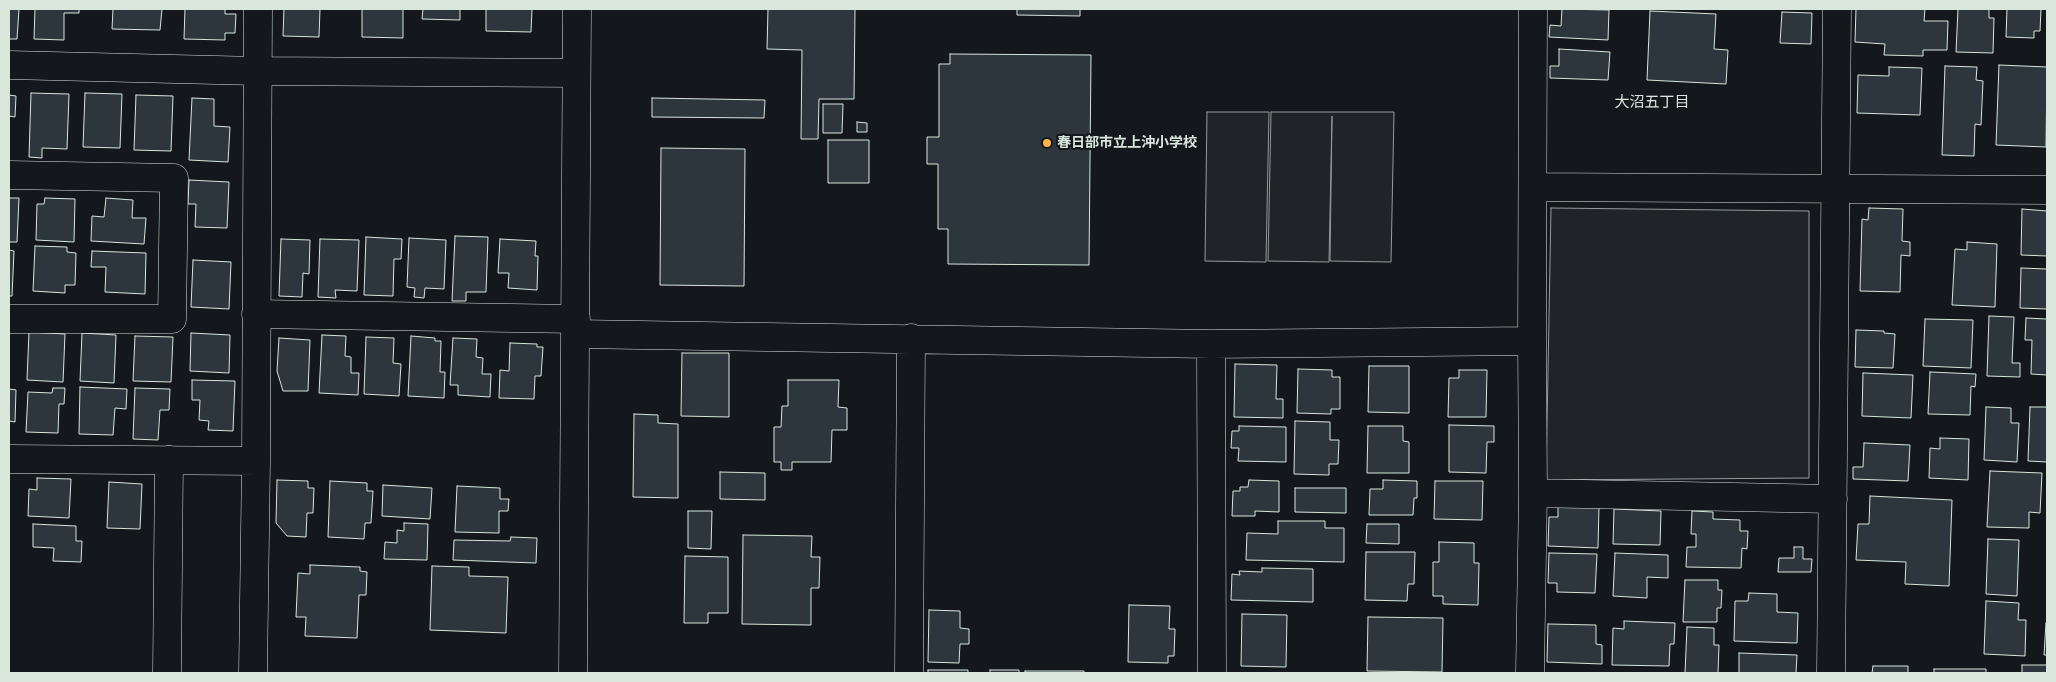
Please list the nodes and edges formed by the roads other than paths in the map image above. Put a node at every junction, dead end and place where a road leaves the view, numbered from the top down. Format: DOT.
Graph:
graph roads {
  1 [pos="258,9"];
  2 [pos="577,9"];
  3 [pos="1533,9"];
  4 [pos="1837,9"];
  5 [pos="9,65"];
  6 [pos="257,71"];
  7 [pos="576,73"];
  8 [pos="9,175"];
  9 [pos="1533,187"];
  10 [pos="1836,189"];
  11 [pos="2047,190"];
  12 [pos="256,314"];
  13 [pos="9,319"];
  14 [pos="576,327"];
  15 [pos="911,338"];
  16 [pos="1532,341"];
  17 [pos="1211,344"];
  18 [pos="9,459"];
  19 [pos="169,460"];
  20 [pos="256,461"];
  21 [pos="1533,492"];
  22 [pos="1833,499"];
  23 [pos="166,673"];
  24 [pos="253,673"];
  25 [pos="572,673"];
  26 [pos="909,673"];
  27 [pos="1212,673"];
  28 [pos="1530,673"];
  29 [pos="1831,673"];
  1 -- 6 [label="street"];
  2 -- 7 [label="street"];
  3 -- 9 [label="street"];
  4 -- 10 [label="street"];
  5 -- 6 [label="street"];
  6 -- 7 [label="street"];
  6 -- 12 [label="street"];
  7 -- 14 [label="street"];
  8 -- 13 [label="street"];
  9 -- 10 [label="street"];
  9 -- 16 [label="street"];
  10 -- 11 [label="street"];
  10 -- 22 [label="street"];
  12 -- 14 [label="street"];
  12 -- 20 [label="street"];
  14 -- 15 [label="street"];
  14 -- 25 [label="street"];
  15 -- 17 [label="street"];
  15 -- 26 [label="street"];
  16 -- 17 [label="street"];
  16 -- 21 [label="street"];
  17 -- 27 [label="street"];
  18 -- 19 [label="street"];
  19 -- 20 [label="street"];
  19 -- 23 [label="street"];
  20 -- 24 [label="street"];
  21 -- 22 [label="street"];
  21 -- 28 [label="street"];
  22 -- 29 [label="street"];
}
